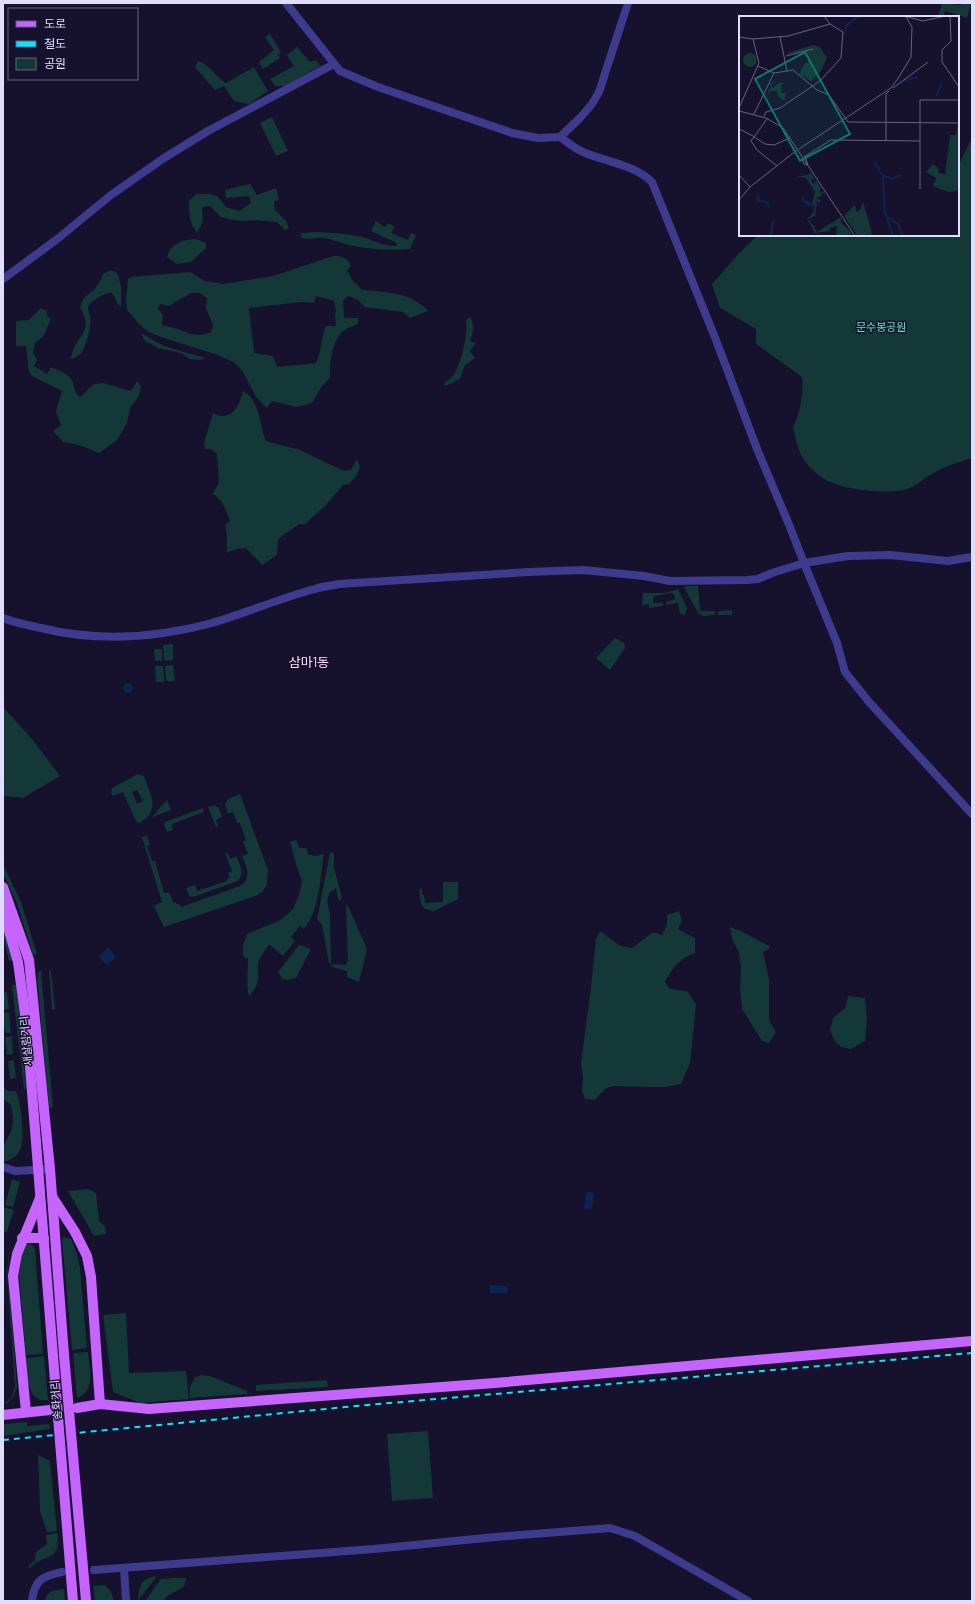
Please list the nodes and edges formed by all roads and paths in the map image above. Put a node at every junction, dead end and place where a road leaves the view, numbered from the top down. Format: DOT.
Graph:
graph roads {
  1 [pos="286,3"];
  2 [pos="628,3"];
  3 [pos="334,64"];
  4 [pos="560,137"];
  5 [pos="3,279"];
  6 [pos="972,557"];
  7 [pos="804,563"];
  8 [pos="3,618"];
  9 [pos="972,814"];
  10 [pos="3,887"];
  11 [pos="3,910"];
  12 [pos="3,1167"];
  13 [pos="50,1169"];
  14 [pos="38,1171"];
  15 [pos="52,1196"];
  16 [pos="40,1197"];
  17 [pos="75,1232"];
  18 [pos="56,1235"];
  19 [pos="22,1238"];
  20 [pos="44,1238"];
  21 [pos="972,1341"];
  22 [pos="100,1404"];
  23 [pos="77,1408"];
  24 [pos="50,1410"];
  25 [pos="26,1412"];
  26 [pos="3,1415"];
  27 [pos="124,1568"];
  28 [pos="94,1570"];
  29 [pos="62,1572"];
  30 [pos="32,1601"];
  31 [pos="73,1601"];
  32 [pos="86,1601"];
  33 [pos="126,1601"];
  34 [pos="748,1601"];
  1 -- 3 [label="street"];
  2 -- 4 [label="street"];
  3 -- 4 [label="street"];
  3 -- 5 [label="street"];
  4 -- 7 [label="street"];
  6 -- 7 [label="street"];
  7 -- 8 [label="street"];
  7 -- 9 [label="street"];
  10 -- 13 [label="main road, 새살림거리"];
  11 -- 14 [label="main road, 새살림거리"];
  12 -- 14 [label="street"];
  13 -- 14 [label="street"];
  13 -- 15 [label="main road, 새살림거리"];
  14 -- 16 [label="main road, 새살림거리"];
  15 -- 17 [label="main road"];
  15 -- 18 [label="main road, 송화거리"];
  16 -- 19 [label="main road"];
  16 -- 20 [label="main road, 송화거리"];
  17 -- 18 [label="main road"];
  17 -- 22 [label="main road"];
  18 -- 32 [label="main road, 송화거리, bridge"];
  19 -- 20 [label="main road"];
  19 -- 25 [label="main road"];
  20 -- 31 [label="main road, 송화거리, bridge"];
  21 -- 22 [label="main road"];
  22 -- 23 [label="main road"];
  24 -- 25 [label="main road"];
  25 -- 26 [label="main road"];
  27 -- 28 [label="street"];
  27 -- 33 [label="street"];
  27 -- 34 [label="street"];
  29 -- 30 [label="street"];
}
